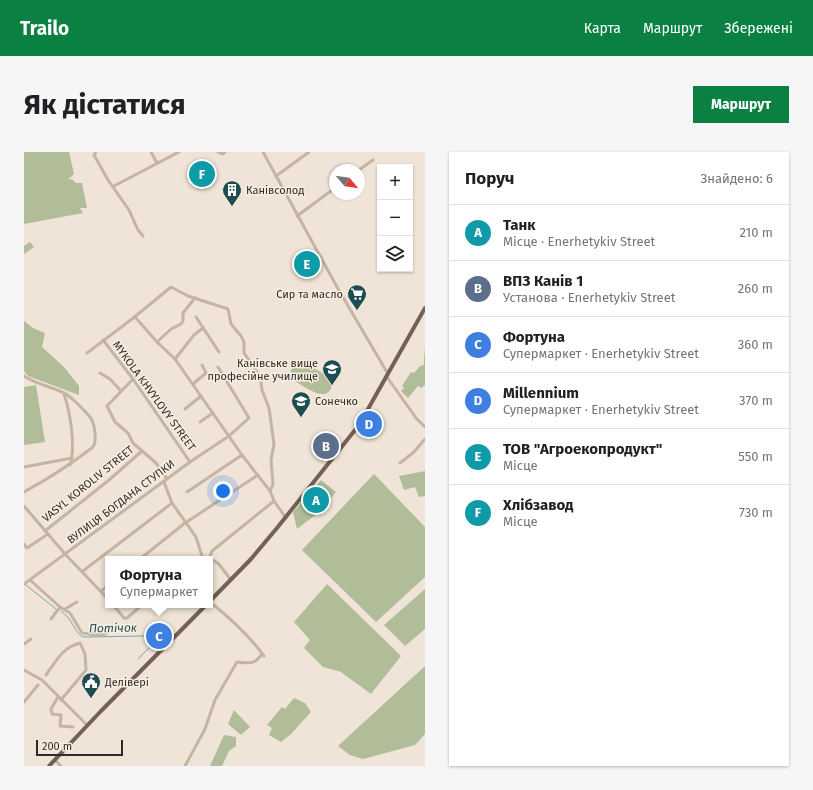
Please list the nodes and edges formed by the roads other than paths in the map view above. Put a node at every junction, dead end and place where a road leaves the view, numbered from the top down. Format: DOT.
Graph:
graph roads {
  1 [pos="96,152"];
  2 [pos="151,152"];
  3 [pos="179,152"];
  4 [pos="218,152"];
  5 [pos="225,152"];
  6 [pos="263,152"];
  7 [pos="309,152"];
  8 [pos="373,160"];
  9 [pos="156,164"];
  10 [pos="365,166"];
  11 [pos="276,176"];
  12 [pos="114,186"];
  13 [pos="329,192"];
  14 [pos="297,216"];
  15 [pos="144,236"];
  16 [pos="195,298"];
  17 [pos="425,308"];
  18 [pos="135,317"];
  19 [pos="196,317"];
  20 [pos="203,328"];
  21 [pos="103,340"];
  22 [pos="156,342"];
  23 [pos="87,352"];
  24 [pos="220,352"];
  25 [pos="175,359"];
  26 [pos="202,365"];
  27 [pos="218,367"];
  28 [pos="100,373"];
  29 [pos="387,375"];
  30 [pos="24,376"];
  31 [pos="132,379"];
  32 [pos="192,384"];
  33 [pos="121,391"];
  34 [pos="64,392"];
  35 [pos="201,396"];
  36 [pos="185,409"];
  37 [pos="213,413"];
  38 [pos="200,422"];
  39 [pos="425,427"];
  40 [pos="229,436"];
  41 [pos="425,439"];
  42 [pos="142,451"];
  43 [pos="242,455"];
  44 [pos="72,458"];
  45 [pos="190,462"];
  46 [pos="400,463"];
  47 [pos="70,464"];
  48 [pos="24,468"];
  49 [pos="258,475"];
  50 [pos="165,480"];
  51 [pos="270,491"];
  52 [pos="24,492"];
  53 [pos="187,492"];
  54 [pos="274,501"];
  55 [pos="172,503"];
  56 [pos="24,506"];
  57 [pos="286,518"];
  58 [pos="185,523"];
  59 [pos="45,531"];
  60 [pos="48,534"];
  61 [pos="24,544"];
  62 [pos="65,554"];
  63 [pos="144,556"];
  64 [pos="202,556"];
  65 [pos="211,556"];
  66 [pos="213,560"];
  67 [pos="83,571"];
  68 [pos="30,580"];
  69 [pos="231,580"];
  70 [pos="24,584"];
  71 [pos="105,588"];
  72 [pos="102,591"];
  73 [pos="105,595"];
  74 [pos="213,598"];
  75 [pos="77,602"];
  76 [pos="213,604"];
  77 [pos="60,607"];
  78 [pos="116,608"];
  79 [pos="139,608"];
  80 [pos="203,608"];
  81 [pos="65,609"];
  82 [pos="51,619"];
  83 [pos="106,634"];
  84 [pos="31,640"];
  85 [pos="24,644"];
  86 [pos="24,670"];
  87 [pos="46,675"];
  88 [pos="38,685"];
  89 [pos="59,698"];
  90 [pos="24,702"];
  91 [pos="87,726"];
  92 [pos="73,727"];
  93 [pos="55,760"];
  94 [pos="49,766"];
  95 [pos="61,766"];
  96 [pos="185,766"];
  1 -- 12 [label="street"];
  2 -- 9 [label="street"];
  3 -- 9 [label="street"];
  4 -- 5 [label="street"];
  6 -- 11 [label="street"];
  7 -- 11 [label="street"];
  8 -- 10 [label="street"];
  9 -- 12 [label="street"];
  11 -- 14 [label="street"];
  12 -- 15 [label="street"];
  13 -- 14 [label="street"];
  14 -- 29 [label="street"];
  16 -- 18 [label="street"];
  16 -- 22 [label="street"];
  16 -- 51 [label="street"];
  17 -- 29 [label="main road"];
  18 -- 21 [label="street"];
  18 -- 22 [label="street"];
  19 -- 20 [label="street"];
  20 -- 24 [label="street"];
  20 -- 25 [label="street"];
  21 -- 23 [label="street"];
  21 -- 31 [label="street, MYKOLA KHVYLOVY STREET"];
  22 -- 25 [label="street"];
  25 -- 32 [label="street"];
  26 -- 32 [label="street"];
  27 -- 40 [label="street, ВУЛИЦЯ БОГДАНА СТУПКИ"];
  28 -- 33 [label="street"];
  29 -- 39 [label="street"];
  29 -- 57 [label="main road"];
  30 -- 34 [label="street"];
  31 -- 33 [label="street"];
  31 -- 45 [label="street, MYKOLA KHVYLOVY STREET"];
  32 -- 35 [label="street"];
  33 -- 42 [label="street"];
  34 -- 44 [label="street"];
  34 -- 47 [label="street"];
  35 -- 36 [label="street"];
  35 -- 37 [label="street"];
  37 -- 38 [label="street"];
  37 -- 40 [label="street"];
  40 -- 43 [label="street"];
  40 -- 45 [label="street, ВУЛИЦЯ БОГДАНА СТУПКИ"];
  41 -- 46 [label="street"];
  42 -- 50 [label="street"];
  42 -- 59 [label="street, VASYL KOROLIV STREET"];
  43 -- 49 [label="street"];
  43 -- 53 [label="street"];
  44 -- 47 [label="street"];
  44 -- 48 [label="street"];
  45 -- 50 [label="street, ВУЛИЦЯ БОГДАНА СТУПКИ"];
  47 -- 52 [label="street"];
  49 -- 51 [label="street"];
  49 -- 58 [label="street"];
  50 -- 55 [label="street"];
  50 -- 62 [label="street, ВУЛИЦЯ БОГДАНА СТУПКИ"];
  51 -- 54 [label="street"];
  54 -- 57 [label="street"];
  54 -- 65 [label="street"];
  55 -- 58 [label="street"];
  55 -- 67 [label="street"];
  56 -- 59 [label="street"];
  57 -- 69 [label="main road"];
  58 -- 63 [label="street"];
  58 -- 64 [label="street"];
  59 -- 60 [label="street"];
  60 -- 61 [label="street"];
  60 -- 62 [label="street"];
  62 -- 67 [label="street"];
  62 -- 68 [label="street, ВУЛИЦЯ БОГДАНА СТУПКИ"];
  66 -- 69 [label="street"];
  67 -- 72 [label="street"];
  68 -- 70 [label="street, ВУЛИЦЯ БОГДАНА СТУПКИ"];
  68 -- 77 [label="street"];
  69 -- 74 [label="main road"];
  71 -- 72 [label="street"];
  72 -- 73 [label="street"];
  75 -- 81 [label="street"];
  76 -- 96 [label="street"];
  77 -- 81 [label="street"];
  77 -- 82 [label="street"];
  78 -- 79 [label="street"];
  80 -- 91 [label="main road"];
  81 -- 83 [label="street"];
  84 -- 85 [label="street"];
  86 -- 89 [label="street"];
  87 -- 89 [label="street"];
  88 -- 90 [label="street"];
  89 -- 91 [label="street"];
  89 -- 92 [label="street"];
  91 -- 93 [label="main road"];
  93 -- 94 [label="main road"];
  93 -- 95 [label="street"];
}
